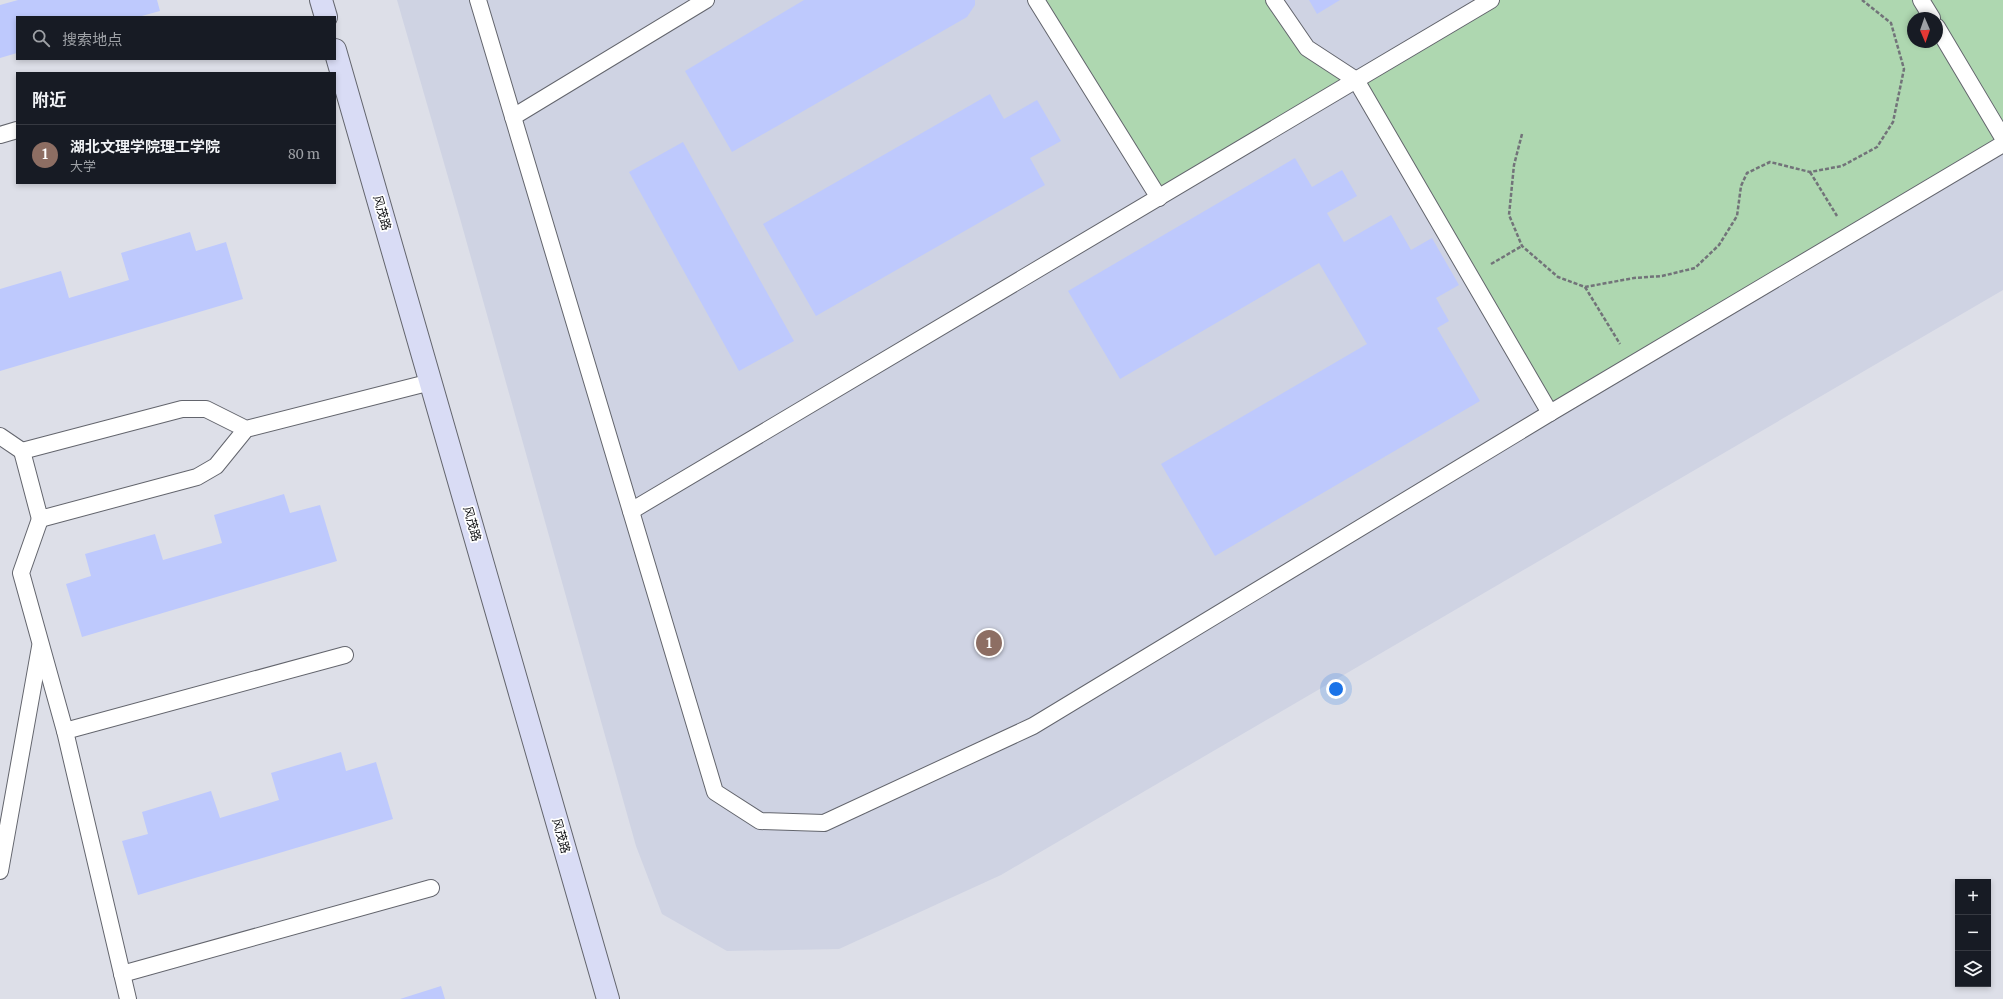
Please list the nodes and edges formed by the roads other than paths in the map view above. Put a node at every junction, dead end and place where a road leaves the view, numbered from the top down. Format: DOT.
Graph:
graph roads {
  1 [pos="321,0"];
  2 [pos="478,0"];
  3 [pos="706,0"];
  4 [pos="1036,0"];
  5 [pos="1274,0"];
  6 [pos="1491,0"];
  7 [pos="1921,0"];
  8 [pos="1928,12"];
  9 [pos="326,16"];
  10 [pos="1943,37"];
  11 [pos="336,53"];
  12 [pos="1356,80"];
  13 [pos="513,117"];
  14 [pos="16,130"];
  15 [pos="0,135"];
  16 [pos="2003,138"];
  17 [pos="2003,144"];
  18 [pos="1158,198"];
  19 [pos="431,382"];
  20 [pos="1550,413"];
  21 [pos="246,429"];
  22 [pos="0,436"];
  23 [pos="22,451"];
  24 [pos="631,511"];
  25 [pos="40,519"];
  26 [pos="41,644"];
  27 [pos="345,655"];
  28 [pos="65,730"];
  29 [pos="0,871"];
  30 [pos="431,888"];
  31 [pos="122,974"];
  32 [pos="128,999"];
  33 [pos="608,999"];
  1 -- 9 [label="street"];
  2 -- 13 [label="lane"];
  3 -- 13 [label="lane"];
  4 -- 18 [label="lane"];
  5 -- 12 [label="lane"];
  6 -- 12 [label="lane"];
  7 -- 8 [label="lane"];
  10 -- 16 [label="lane"];
  11 -- 19 [label="street, 风茂路"];
  12 -- 18 [label="lane"];
  12 -- 20 [label="lane"];
  13 -- 24 [label="lane"];
  14 -- 15 [label="lane"];
  17 -- 20 [label="lane"];
  18 -- 24 [label="lane"];
  19 -- 21 [label="lane"];
  19 -- 33 [label="street, 风茂路"];
  20 -- 24 [label="lane"];
  21 -- 23 [label="lane"];
  21 -- 25 [label="lane"];
  22 -- 23 [label="lane"];
  23 -- 25 [label="lane"];
  25 -- 26 [label="lane"];
  26 -- 28 [label="lane"];
  26 -- 29 [label="lane"];
  27 -- 28 [label="lane"];
  28 -- 31 [label="lane"];
  30 -- 31 [label="lane"];
  31 -- 32 [label="lane"];
}
